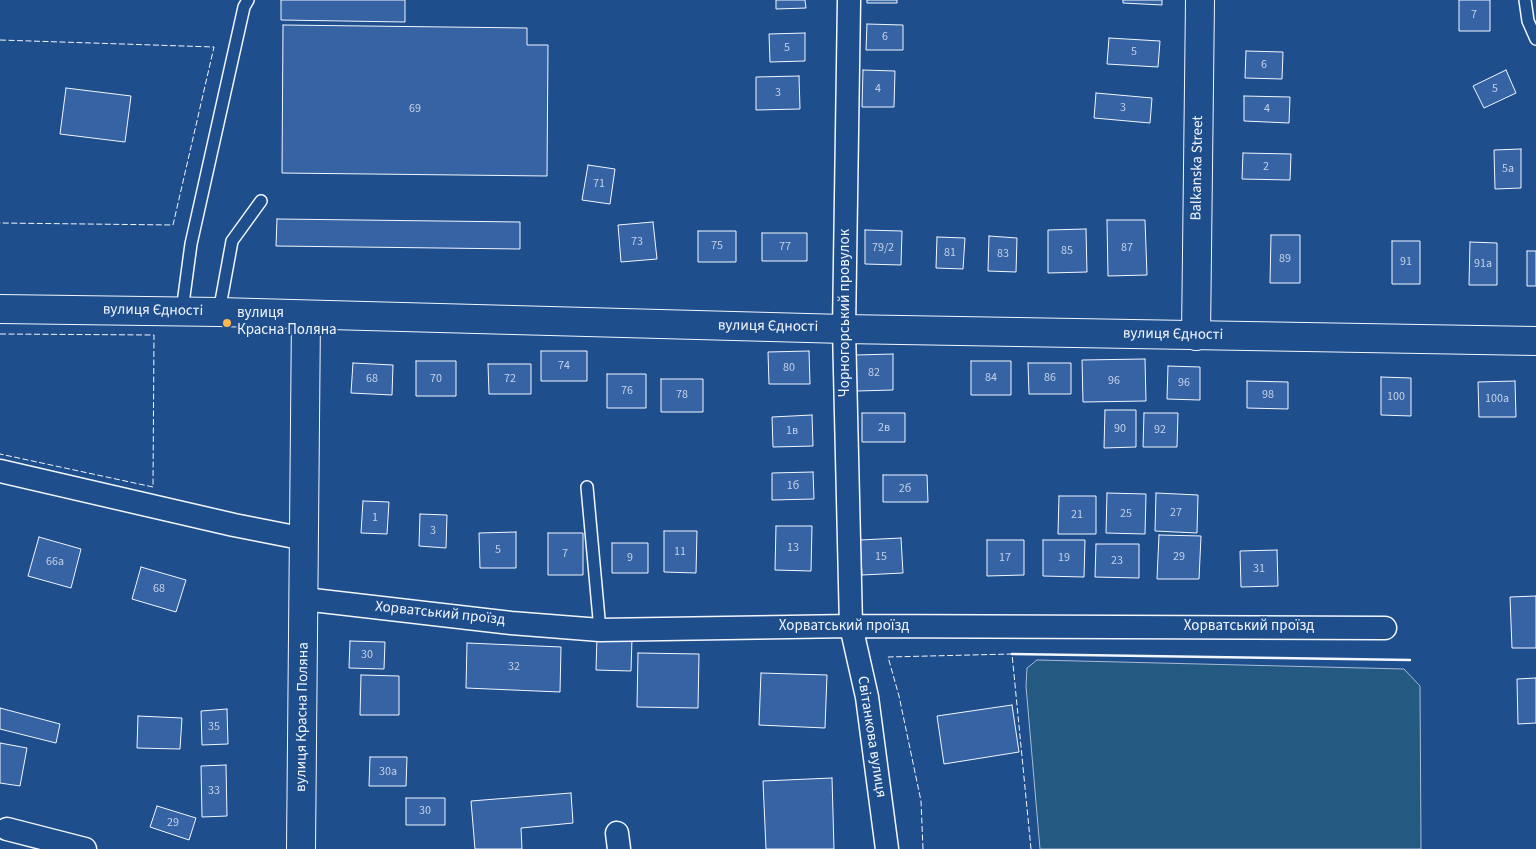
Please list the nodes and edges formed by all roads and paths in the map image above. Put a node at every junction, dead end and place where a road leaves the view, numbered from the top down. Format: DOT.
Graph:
graph roads {
  1 [pos="248,0"];
  2 [pos="849,0"];
  3 [pos="1200,0"];
  4 [pos="1525,0"];
  5 [pos="1536,39"];
  6 [pos="262,201"];
  7 [pos="0,309"];
  8 [pos="182,312"];
  9 [pos="218,312"];
  10 [pos="306,315"];
  11 [pos="844,329"];
  12 [pos="1196,336"];
  13 [pos="1536,341"];
  14 [pos="0,471"];
  15 [pos="587,487"];
  16 [pos="305,539"];
  17 [pos="304,599"];
  18 [pos="851,626"];
  19 [pos="1385,628"];
  20 [pos="600,630"];
  21 [pos="7,829"];
  22 [pos="85,849"];
  23 [pos="301,849"];
  24 [pos="888,849"];
  1 -- 8 [label="lane"];
  2 -- 11 [label="street, Чорногорський провулок"];
  3 -- 12 [label="main road, Balkanska Street"];
  4 -- 5 [label="lane"];
  6 -- 9 [label="lane"];
  7 -- 8 [label="main road, вулиця Єдності"];
  8 -- 9 [label="main road, вулиця Єдності"];
  9 -- 10 [label="main road, вулиця Єдності"];
  10 -- 11 [label="main road, вулиця Єдності"];
  10 -- 16 [label="main road, вулиця Красна Поляна"];
  11 -- 12 [label="main road, вулиця Єдності"];
  11 -- 18 [label="street, Чорногорський провулок"];
  12 -- 13 [label="main road, вулиця Єдності"];
  14 -- 16 [label="street"];
  15 -- 20 [label="lane"];
  16 -- 17 [label="main road, вулиця Красна Поляна"];
  17 -- 20 [label="street, Хорватський проїзд"];
  17 -- 23 [label="main road, вулиця Красна Поляна"];
  18 -- 19 [label="street, Хорватський проїзд"];
  18 -- 20 [label="street, Хорватський проїзд"];
  18 -- 24 [label="street, Світанкова вулиця"];
  21 -- 22 [label="street"];
}
